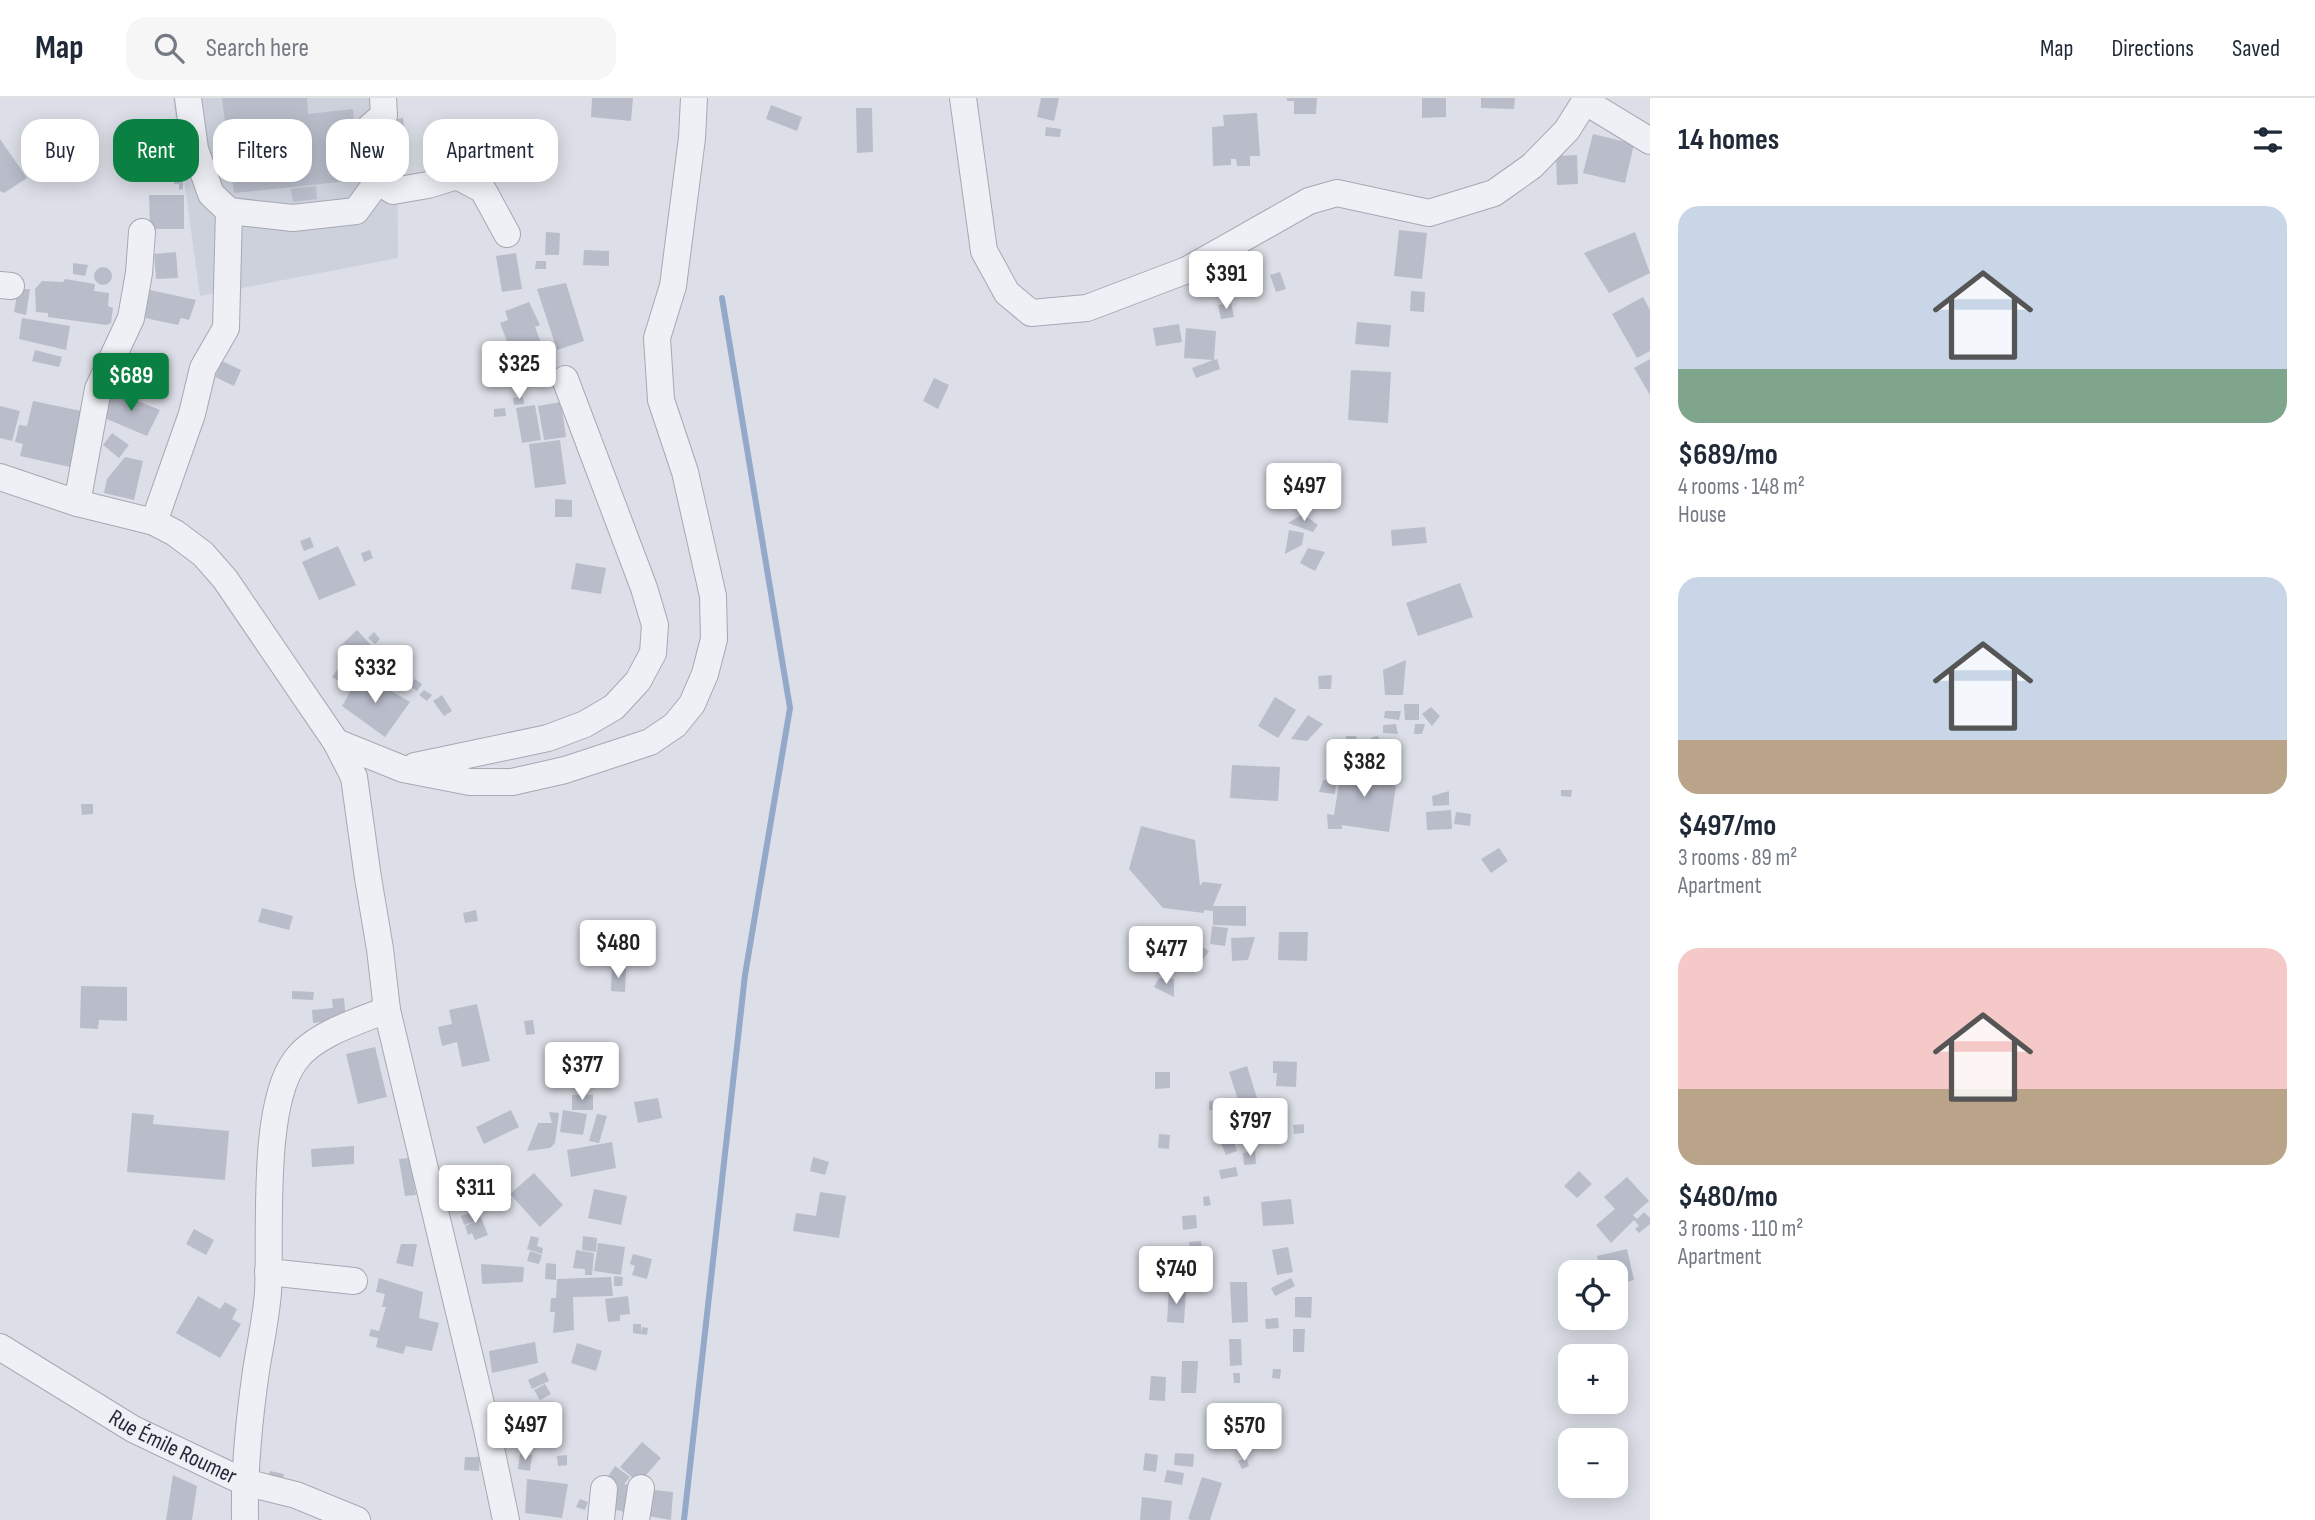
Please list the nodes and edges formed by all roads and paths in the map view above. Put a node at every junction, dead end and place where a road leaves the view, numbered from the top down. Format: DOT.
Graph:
graph roads {
  1 [pos="188,98"];
  2 [pos="383,98"];
  3 [pos="694,98"];
  4 [pos="963,98"];
  5 [pos="1587,100"];
  6 [pos="379,119"];
  7 [pos="1650,141"];
  8 [pos="377,182"];
  9 [pos="380,182"];
  10 [pos="229,211"];
  11 [pos="142,232"];
  12 [pos="507,234"];
  13 [pos="565,379"];
  14 [pos="0,477"];
  15 [pos="77,503"];
  16 [pos="154,522"];
  17 [pos="335,742"];
  18 [pos="403,769"];
  19 [pos="387,1010"];
  20 [pos="268,1272"];
  21 [pos="354,1281"];
  22 [pos="0,1347"];
  23 [pos="244,1482"];
  24 [pos="641,1488"];
  25 [pos="604,1489"];
  26 [pos="245,1520"];
  27 [pos="357,1520"];
  28 [pos="506,1520"];
  29 [pos="601,1520"];
  30 [pos="636,1520"];
  1 -- 10 [label="street"];
  2 -- 6 [label="street"];
  3 -- 18 [label="street"];
  4 -- 5 [label="street"];
  5 -- 7 [label="street"];
  8 -- 10 [label="street"];
  9 -- 12 [label="street"];
  10 -- 16 [label="street"];
  11 -- 15 [label="street"];
  13 -- 18 [label="street"];
  14 -- 15 [label="street"];
  15 -- 16 [label="street"];
  16 -- 17 [label="street"];
  17 -- 18 [label="street"];
  17 -- 19 [label="street"];
  19 -- 20 [label="street"];
  19 -- 28 [label="street"];
  20 -- 21 [label="street"];
  20 -- 23 [label="street"];
  22 -- 23 [label="street, Rue Émile Roumer"];
  23 -- 26 [label="street"];
  23 -- 27 [label="street, Rue Émile Roumer"];
  24 -- 30 [label="street"];
  25 -- 29 [label="street"];
}
